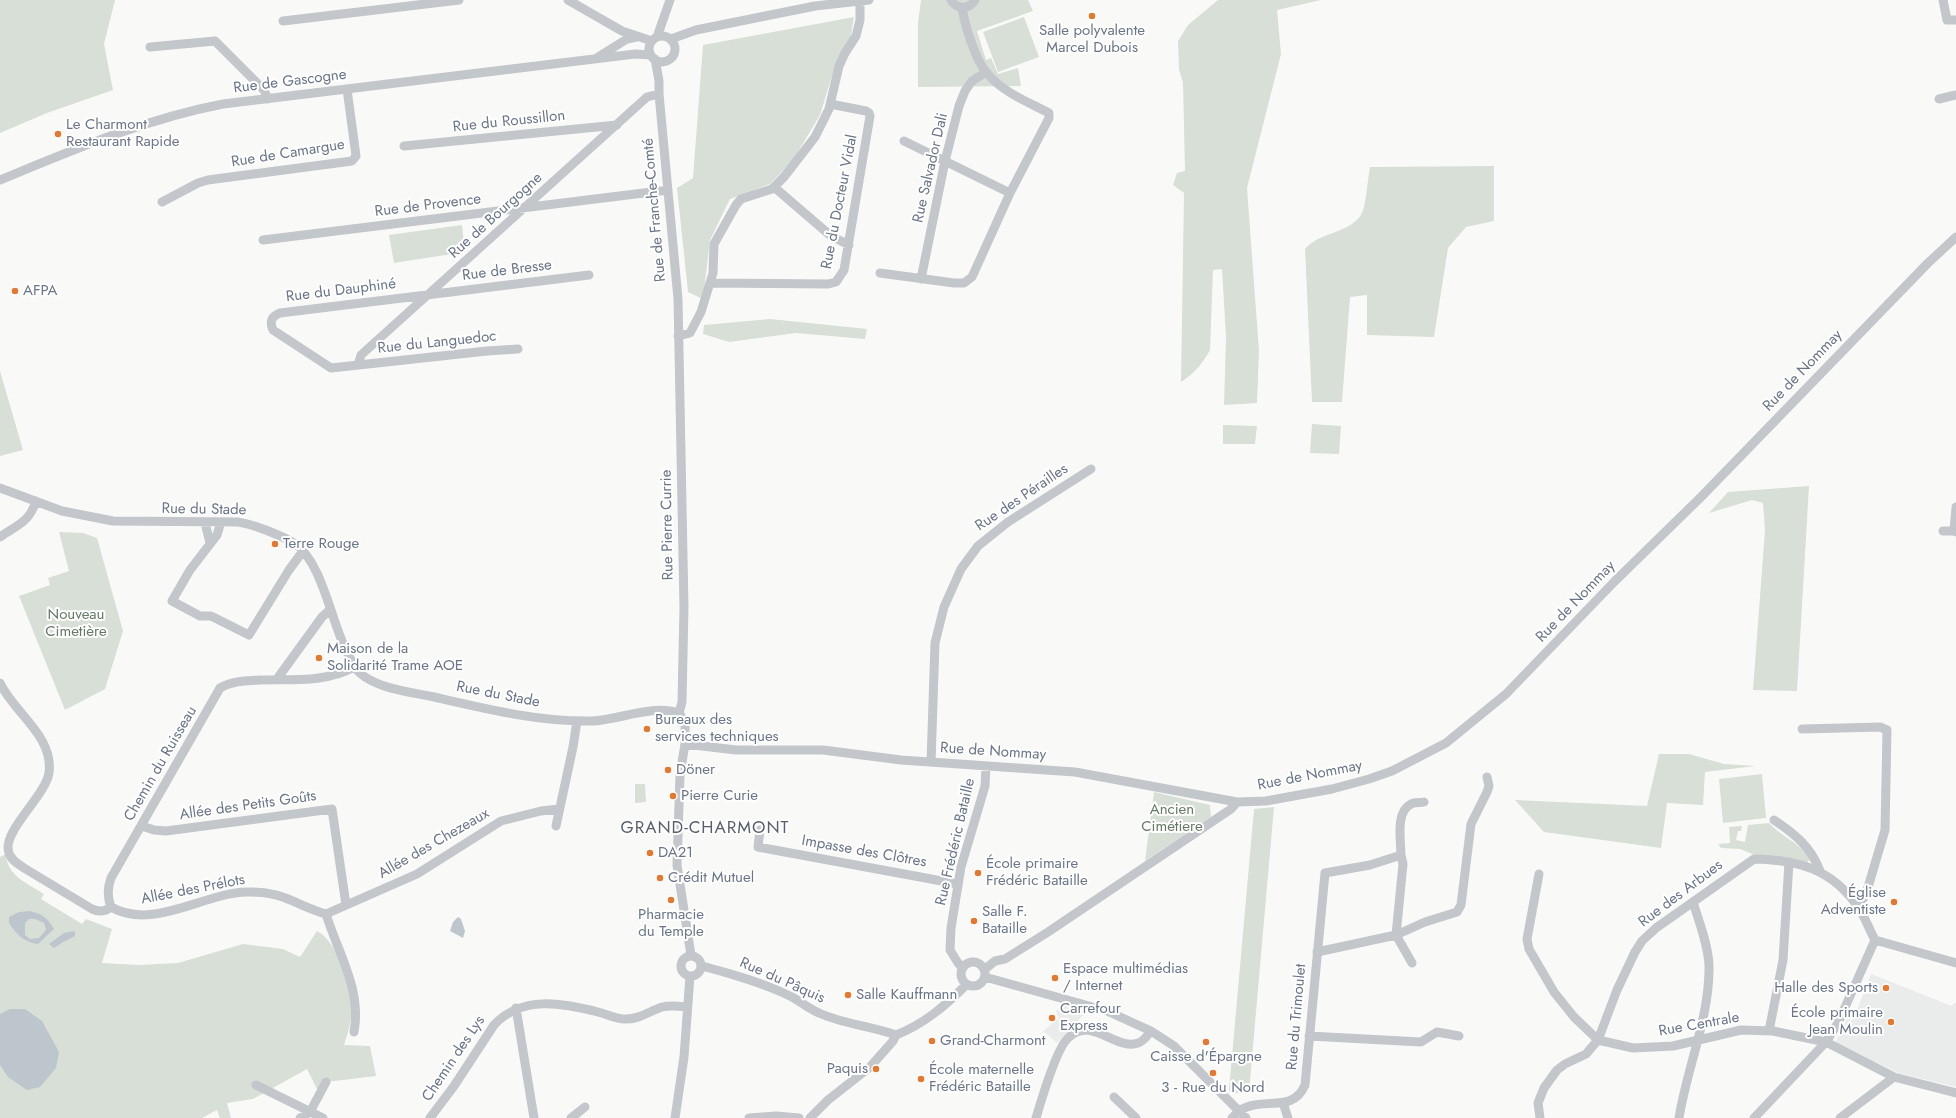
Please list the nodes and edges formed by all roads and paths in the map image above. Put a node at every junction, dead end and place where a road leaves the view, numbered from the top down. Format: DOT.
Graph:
graph roads {
  1 [pos="459,0"];
  2 [pos="568,0"];
  3 [pos="670,0"];
  4 [pos="864,0"];
  5 [pos="951,0"];
  6 [pos="975,0"];
  7 [pos="1943,0"];
  8 [pos="817,3"];
  9 [pos="962,8"];
  10 [pos="667,13"];
  11 [pos="1956,20"];
  12 [pos="283,21"];
  13 [pos="603,21"];
  14 [pos="691,32"];
  15 [pos="637,37"];
  16 [pos="669,38"];
  17 [pos="654,39"];
  18 [pos="617,44"];
  19 [pos="150,47"];
  20 [pos="675,50"];
  21 [pos="629,55"];
  22 [pos="653,57"];
  23 [pos="594,58"];
  24 [pos="666,61"];
  25 [pos="986,72"];
  26 [pos="659,82"];
  27 [pos="347,89"];
  28 [pos="659,94"];
  29 [pos="1956,95"];
  30 [pos="268,99"];
  31 [pos="1940,99"];
  32 [pos="830,104"];
  33 [pos="617,125"];
  34 [pos="904,141"];
  35 [pos="404,146"];
  36 [pos="945,161"];
  37 [pos="0,180"];
  38 [pos="774,187"];
  39 [pos="668,190"];
  40 [pos="1010,192"];
  41 [pos="162,202"];
  42 [pos="526,208"];
  43 [pos="1956,237"];
  44 [pos="263,240"];
  45 [pos="849,245"];
  46 [pos="880,273"];
  47 [pos="589,275"];
  48 [pos="921,278"];
  49 [pos="710,284"];
  50 [pos="428,295"];
  51 [pos="678,336"];
  52 [pos="518,349"];
  53 [pos="358,365"];
  54 [pos="1091,468"];
  55 [pos="0,488"];
  56 [pos="36,501"];
  57 [pos="1956,507"];
  58 [pos="221,522"];
  59 [pos="205,523"];
  60 [pos="1942,531"];
  61 [pos="1955,531"];
  62 [pos="0,537"];
  63 [pos="210,543"];
  64 [pos="303,551"];
  65 [pos="330,610"];
  66 [pos="354,668"];
  67 [pos="277,679"];
  68 [pos="0,683"];
  69 [pos="679,713"];
  70 [pos="577,721"];
  71 [pos="1802,729"];
  72 [pos="685,744"];
  73 [pos="931,762"];
  74 [pos="986,767"];
  75 [pos="1487,777"];
  76 [pos="1237,802"];
  77 [pos="1424,802"];
  78 [pos="559,809"];
  79 [pos="1774,820"];
  80 [pos="142,826"];
  81 [pos="556,826"];
  82 [pos="760,830"];
  83 [pos="1401,855"];
  84 [pos="1789,862"];
  85 [pos="1820,871"];
  86 [pos="1539,874"];
  87 [pos="958,884"];
  88 [pos="1693,902"];
  89 [pos="346,905"];
  90 [pos="111,907"];
  91 [pos="1858,907"];
  92 [pos="326,914"];
  93 [pos="1396,935"];
  94 [pos="1875,940"];
  95 [pos="1317,952"];
  96 [pos="691,955"];
  97 [pos="1412,963"];
  98 [pos="1956,963"];
  99 [pos="702,966"];
  100 [pos="962,967"];
  101 [pos="985,974"];
  102 [pos="690,976"];
  103 [pos="966,984"];
  104 [pos="687,1007"];
  105 [pos="516,1008"];
  106 [pos="1151,1031"];
  107 [pos="1769,1031"];
  108 [pos="354,1032"];
  109 [pos="896,1035"];
  110 [pos="1309,1036"];
  111 [pos="1459,1036"];
  112 [pos="1598,1040"];
  113 [pos="1697,1040"];
  114 [pos="1826,1042"];
  115 [pos="1894,1077"];
  116 [pos="326,1082"];
  117 [pos="256,1085"];
  118 [pos="1956,1093"];
  119 [pos="1114,1097"];
  120 [pos="1284,1106"];
  121 [pos="585,1107"];
  122 [pos="1238,1110"];
  123 [pos="310,1112"];
  124 [pos="300,1118"];
  125 [pos="323,1118"];
  126 [pos="430,1118"];
  127 [pos="534,1118"];
  128 [pos="571,1118"];
  129 [pos="675,1118"];
  130 [pos="749,1118"];
  131 [pos="799,1118"];
  132 [pos="810,1118"];
  133 [pos="1036,1118"];
  134 [pos="1136,1118"];
  135 [pos="1232,1118"];
  136 [pos="1246,1118"];
  137 [pos="1288,1118"];
  138 [pos="1540,1118"];
  139 [pos="1679,1118"];
  140 [pos="1754,1118"];
  141 [pos="1840,1118"];
  1 -- 12 [label="street"];
  2 -- 13 [label="street"];
  3 -- 10 [label="street"];
  4 -- 8 [label="street"];
  4 -- 32 [label="street"];
  5 -- 9 [label="street"];
  6 -- 9 [label="street"];
  7 -- 11 [label="street"];
  8 -- 14 [label="street"];
  9 -- 25 [label="street"];
  10 -- 16 [label="street"];
  10 -- 17 [label="street"];
  13 -- 15 [label="street"];
  13 -- 18 [label="street"];
  14 -- 16 [label="street"];
  14 -- 20 [label="street"];
  15 -- 17 [label="street"];
  15 -- 18 [label="street, Rue de Gascogne"];
  16 -- 17 [label="street"];
  16 -- 20 [label="street"];
  17 -- 22 [label="street"];
  18 -- 21 [label="street"];
  18 -- 23 [label="street, Rue de Gascogne"];
  19 -- 30 [label="street"];
  20 -- 24 [label="street"];
  21 -- 22 [label="street, Rue de Gascogne"];
  21 -- 23 [label="street, Rue de Gascogne"];
  22 -- 24 [label="street"];
  22 -- 26 [label="street, Rue de Franche-Comté"];
  23 -- 27 [label="street, Rue de Gascogne"];
  24 -- 26 [label="street, Rue de Franche-Comté"];
  25 -- 36 [label="street, Rue Salvador Dali"];
  25 -- 40 [label="street"];
  26 -- 28 [label="street, Rue de Franche-Comté"];
  27 -- 30 [label="street, Rue de Gascogne"];
  27 -- 41 [label="street, Rue de Camargue"];
  28 -- 33 [label="street, Rue de Bourgogne"];
  28 -- 39 [label="street, Rue de Franche-Comté"];
  29 -- 31 [label="street"];
  30 -- 37 [label="street, Rue de Gascogne"];
  32 -- 38 [label="street"];
  32 -- 45 [label="street, Rue du Docteur Vidal"];
  33 -- 35 [label="street, Rue du Roussillon"];
  33 -- 42 [label="street, Rue de Bourgogne"];
  34 -- 36 [label="street"];
  36 -- 40 [label="street"];
  36 -- 48 [label="street, Rue Salvador Dali"];
  38 -- 45 [label="street"];
  38 -- 49 [label="street"];
  39 -- 42 [label="street, Rue de Provence"];
  39 -- 51 [label="street, Rue de Franche-Comté"];
  40 -- 48 [label="street"];
  42 -- 44 [label="street, Rue de Provence"];
  42 -- 50 [label="street, Rue de Bourgogne"];
  43 -- 76 [label="street, Rue de Nommay"];
  45 -- 49 [label="street, Rue du Docteur Vidal"];
  46 -- 48 [label="street"];
  47 -- 50 [label="street, Rue de Bresse"];
  49 -- 51 [label="street"];
  50 -- 53 [label="street, Rue de Bourgogne"];
  50 -- 53 [label="street, Rue du Dauphiné"];
  51 -- 69 [label="street, Rue Pierre Currie"];
  52 -- 53 [label="street, Rue du Languedoc"];
  54 -- 73 [label="street, Rue des Pérailles"];
  55 -- 56 [label="street, Rue du Stade"];
  56 -- 59 [label="street, Rue du Stade"];
  56 -- 62 [label="street"];
  57 -- 61 [label="street"];
  58 -- 59 [label="street, Rue du Stade"];
  58 -- 63 [label="street"];
  58 -- 64 [label="street, Rue du Stade"];
  59 -- 63 [label="street"];
  60 -- 61 [label="street"];
  63 -- 64 [label="street"];
  64 -- 65 [label="street, Rue du Stade"];
  65 -- 66 [label="street, Rue du Stade"];
  65 -- 67 [label="street"];
  66 -- 67 [label="street, Chemin du Ruisseau"];
  66 -- 70 [label="street, Rue du Stade"];
  67 -- 80 [label="street, Chemin du Ruisseau"];
  68 -- 90 [label="street"];
  69 -- 70 [label="street, Rue du Stade"];
  69 -- 72 [label="street"];
  70 -- 78 [label="street"];
  71 -- 91 [label="street"];
  72 -- 73 [label="street, Rue de Nommay"];
  72 -- 96 [label="street"];
  73 -- 74 [label="street, Rue de Nommay"];
  74 -- 76 [label="street, Rue de Nommay"];
  74 -- 87 [label="street, Rue Frédéric Bataille"];
  75 -- 93 [label="street"];
  76 -- 101 [label="street"];
  77 -- 83 [label="street"];
  78 -- 81 [label="street"];
  78 -- 89 [label="street, Allée des Chezeaux"];
  79 -- 85 [label="street"];
  80 -- 89 [label="street, Allée des Petits Goûts"];
  80 -- 90 [label="street, Chemin du Ruisseau"];
  82 -- 87 [label="street, Impasse des Clôtres"];
  83 -- 93 [label="street"];
  83 -- 95 [label="street, Rue du Trimoulet"];
  84 -- 85 [label="street, Rue des Arbues"];
  84 -- 88 [label="street, Rue des Arbues"];
  84 -- 107 [label="street"];
  85 -- 91 [label="street, Rue des Arbues"];
  86 -- 112 [label="street"];
  87 -- 100 [label="street, Rue Frédéric Bataille"];
  88 -- 112 [label="street, Rue des Arbues"];
  88 -- 113 [label="street"];
  89 -- 92 [label="street, Allée des Chezeaux"];
  90 -- 92 [label="street, Allée des Prélots"];
  91 -- 94 [label="street, Rue des Arbues"];
  92 -- 108 [label="street"];
  93 -- 95 [label="street"];
  93 -- 97 [label="street"];
  94 -- 98 [label="street"];
  94 -- 114 [label="street"];
  95 -- 110 [label="street, Rue du Trimoulet"];
  96 -- 99 [label="street"];
  96 -- 102 [label="street"];
  99 -- 102 [label="street"];
  99 -- 109 [label="street, Rue du Pâquis"];
  100 -- 101 [label="street"];
  100 -- 103 [label="street"];
  101 -- 103 [label="street"];
  101 -- 106 [label="street"];
  102 -- 104 [label="street"];
  103 -- 109 [label="street"];
  104 -- 105 [label="street, Chemin des Lys"];
  104 -- 129 [label="street"];
  105 -- 126 [label="street, Chemin des Lys"];
  105 -- 127 [label="street"];
  106 -- 122 [label="street"];
  106 -- 133 [label="street"];
  107 -- 113 [label="street, Rue Centrale"];
  107 -- 114 [label="street, Rue Centrale"];
  109 -- 132 [label="street"];
  110 -- 111 [label="street"];
  110 -- 120 [label="street, Rue du Trimoulet"];
  112 -- 113 [label="street, Rue Centrale"];
  112 -- 138 [label="street, Rue des Arbues"];
  113 -- 139 [label="street"];
  114 -- 115 [label="street, Rue Centrale"];
  114 -- 140 [label="street"];
  115 -- 118 [label="street, Rue Centrale"];
  115 -- 141 [label="street"];
  116 -- 123 [label="street"];
  117 -- 123 [label="street"];
  119 -- 134 [label="street"];
  120 -- 122 [label="street"];
  120 -- 137 [label="street"];
  121 -- 128 [label="street"];
  122 -- 135 [label="street"];
  122 -- 136 [label="street"];
  123 -- 124 [label="street"];
  123 -- 125 [label="street"];
  130 -- 131 [label="street"];
}
